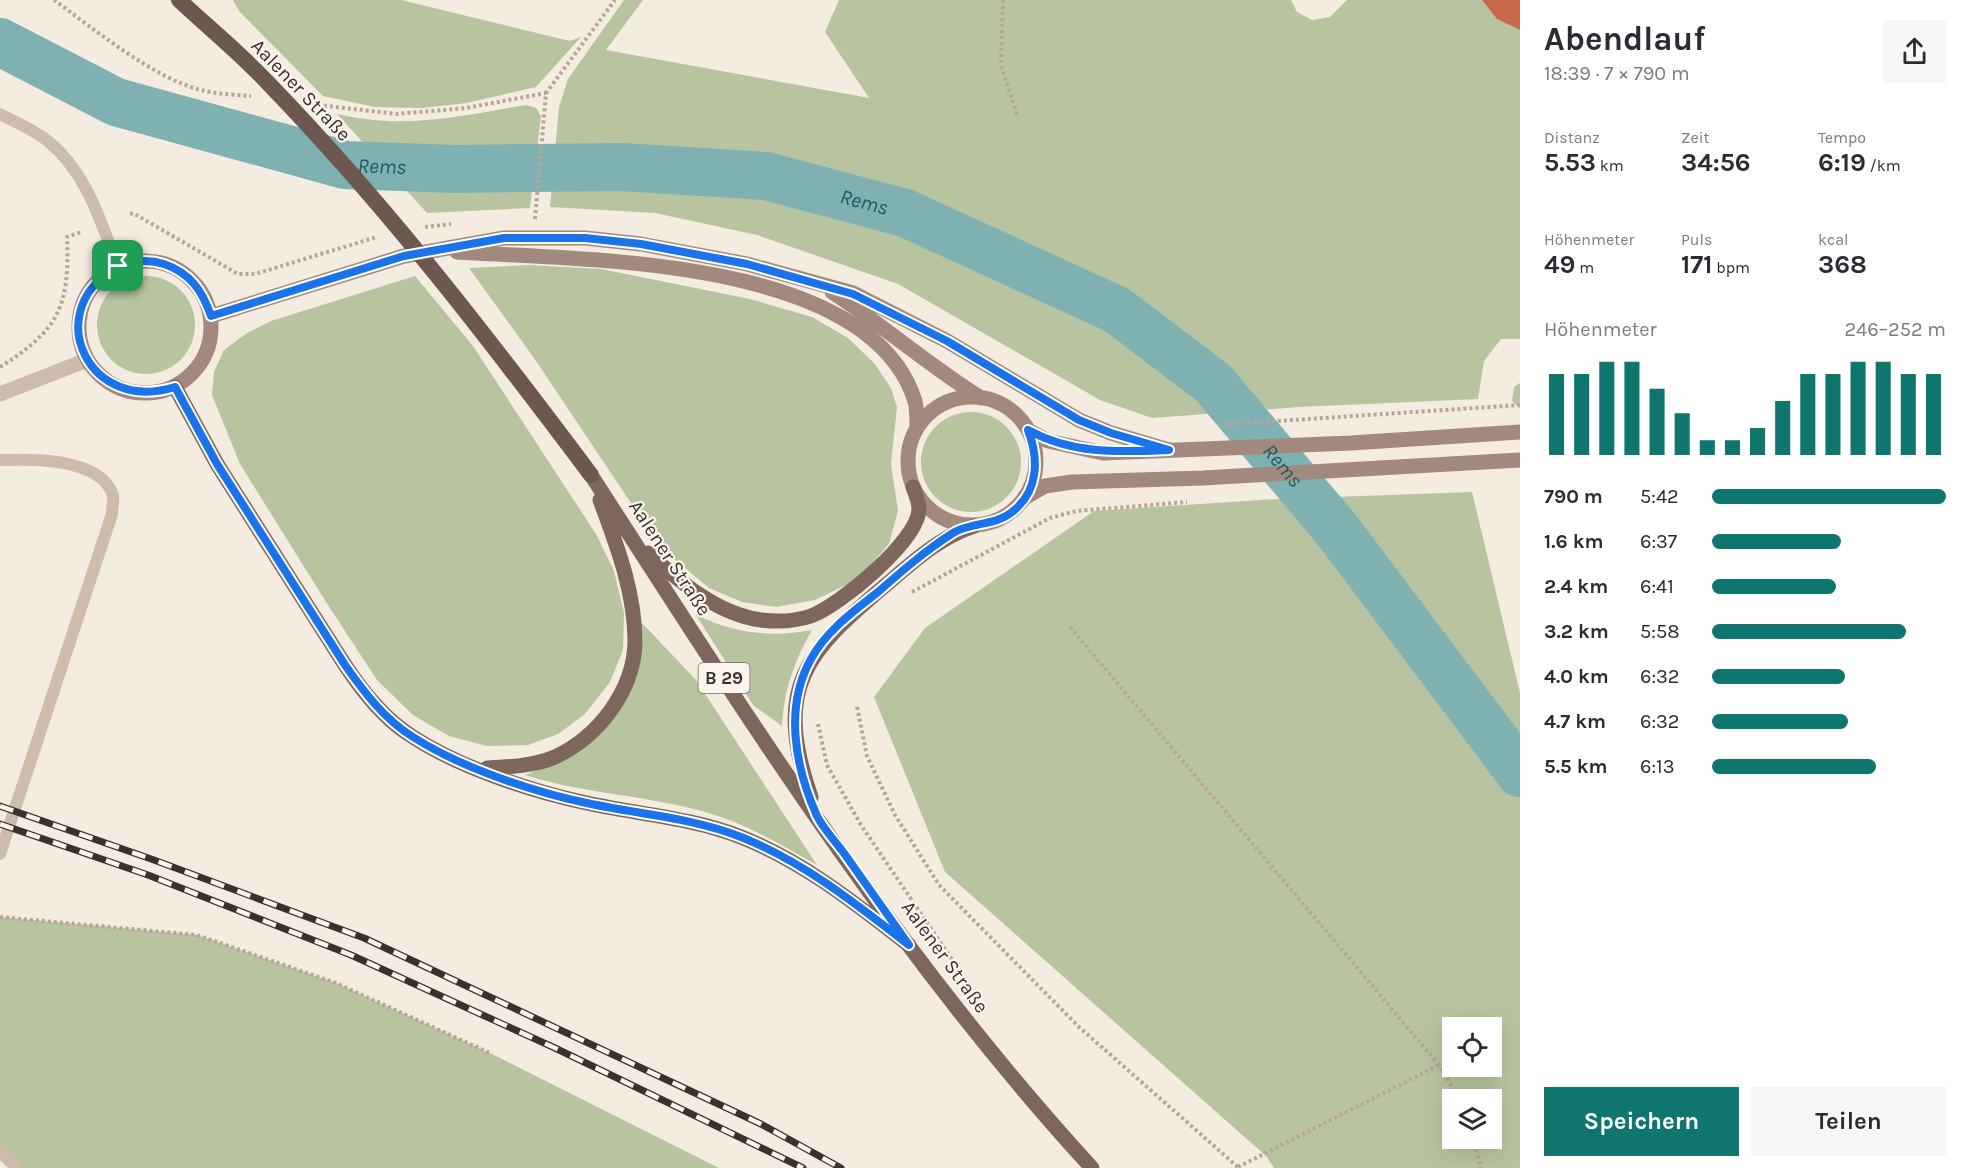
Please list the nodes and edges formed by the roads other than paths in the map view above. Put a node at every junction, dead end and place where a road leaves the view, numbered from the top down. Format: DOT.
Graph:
graph roads {
  1 [pos="179,0"];
  2 [pos="0,114"];
  3 [pos="431,250"];
  4 [pos="118,266"];
  5 [pos="819,284"];
  6 [pos="211,316"];
  7 [pos="87,360"];
  8 [pos="175,387"];
  9 [pos="0,394"];
  10 [pos="981,398"];
  11 [pos="917,428"];
  12 [pos="1028,430"];
  13 [pos="1520,432"];
  14 [pos="1169,450"];
  15 [pos="0,460"];
  16 [pos="1520,460"];
  17 [pos="591,475"];
  18 [pos="913,486"];
  19 [pos="1026,497"];
  20 [pos="974,526"];
  21 [pos="631,537"];
  22 [pos="480,769"];
  23 [pos="818,817"];
  24 [pos="0,854"];
  25 [pos="909,945"];
  26 [pos="0,1152"];
  27 [pos="17,1168"];
  28 [pos="1092,1168"];
  1 -- 17 [label="highway, Aalener Straße / B 29"];
  2 -- 4 [label="lane"];
  3 -- 5 [label="main road"];
  3 -- 6 [label="main road"];
  3 -- 11 [label="main road"];
  4 -- 6 [label="main road"];
  4 -- 7 [label="main road"];
  5 -- 10 [label="main road"];
  5 -- 14 [label="main road"];
  6 -- 8 [label="main road"];
  7 -- 8 [label="main road"];
  7 -- 9 [label="street"];
  8 -- 22 [label="main road"];
  10 -- 11 [label="main road"];
  10 -- 12 [label="main road"];
  11 -- 18 [label="main road"];
  12 -- 14 [label="main road"];
  12 -- 19 [label="main road"];
  13 -- 14 [label="main road"];
  15 -- 24 [label="lane"];
  16 -- 19 [label="main road"];
  17 -- 21 [label="main road, Aalener Straße / B 29"];
  17 -- 22 [label="main road"];
  18 -- 20 [label="main road"];
  18 -- 21 [label="main road"];
  19 -- 20 [label="main road"];
  20 -- 23 [label="main road"];
  21 -- 23 [label="main road, Aalener Straße / B 29"];
  22 -- 25 [label="main road"];
  23 -- 25 [label="main road, Aalener Straße / B 29"];
  25 -- 28 [label="main road, Aalener Straße / B 29"];
  26 -- 27 [label="lane"];
}
